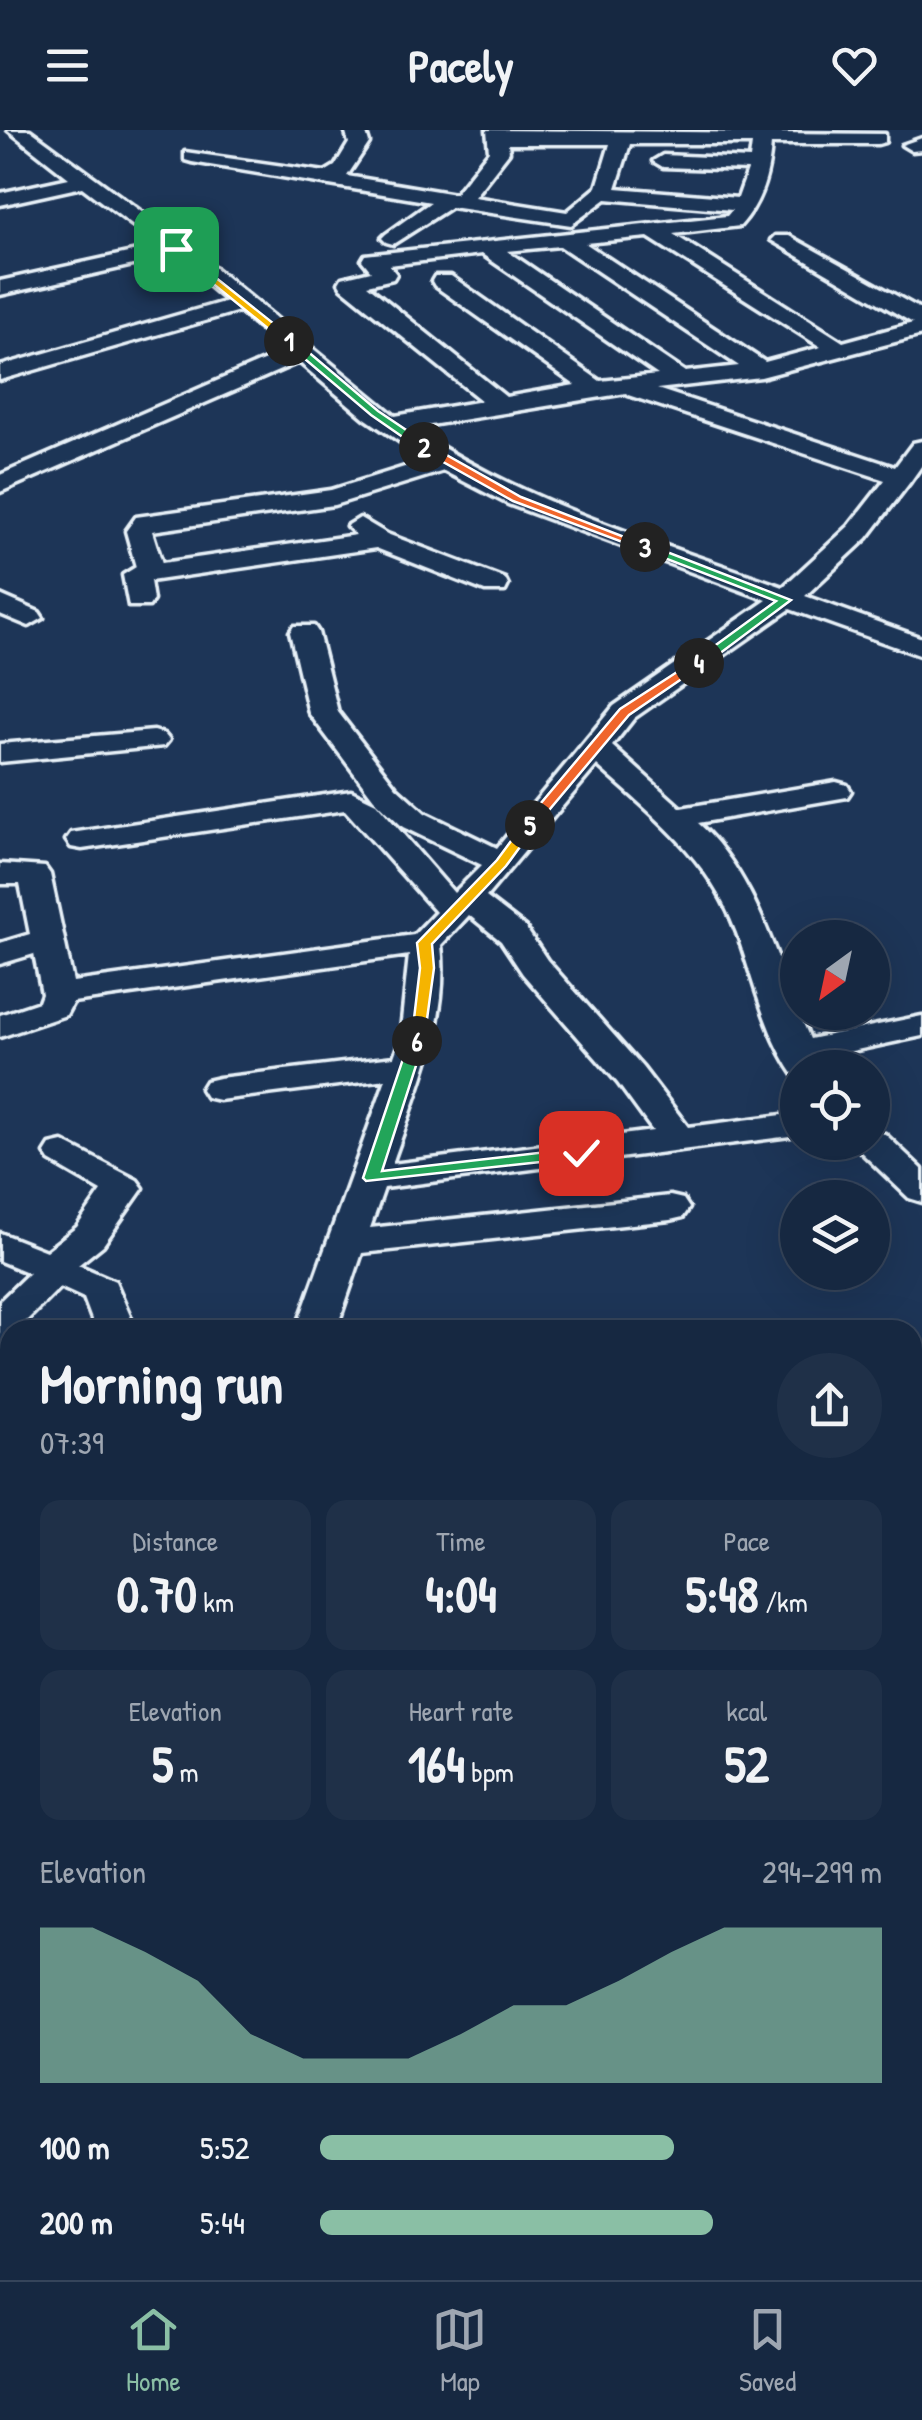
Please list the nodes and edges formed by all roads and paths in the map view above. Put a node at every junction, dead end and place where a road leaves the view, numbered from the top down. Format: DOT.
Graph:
graph roads {
  1 [pos="18,130"];
  2 [pos="355,130"];
  3 [pos="727,133"];
  4 [pos="497,134"];
  5 [pos="621,134"];
  6 [pos="668,134"];
  7 [pos="762,137"];
  8 [pos="878,138"];
  9 [pos="208,140"];
  10 [pos="609,176"];
  11 [pos="326,180"];
  12 [pos="83,181"];
  13 [pos="752,185"];
  14 [pos="0,199"];
  15 [pos="452,202"];
  16 [pos="655,232"];
  17 [pos="394,238"];
  18 [pos="566,240"];
  19 [pos="782,240"];
  20 [pos="486,247"];
  21 [pos="176,249"];
  22 [pos="443,281"];
  23 [pos="0,288"];
  24 [pos="244,303"];
  25 [pos="922,319"];
  26 [pos="922,328"];
  27 [pos="839,349"];
  28 [pos="302,352"];
  29 [pos="762,370"];
  30 [pos="0,373"];
  31 [pos="683,381"];
  32 [pos="624,386"];
  33 [pos="595,388"];
  34 [pos="498,403"];
  35 [pos="391,424"];
  36 [pos="922,448"];
  37 [pos="446,462"];
  38 [pos="901,478"];
  39 [pos="0,484"];
  40 [pos="340,495"];
  41 [pos="378,540"];
  42 [pos="151,572"];
  43 [pos="495,585"];
  44 [pos="139,600"];
  45 [pos="785,600"];
  46 [pos="0,604"];
  47 [pos="29,618"];
  48 [pos="304,632"];
  49 [pos="922,648"];
  50 [pos="154,740"];
  51 [pos="594,746"];
  52 [pos="0,753"];
  53 [pos="836,791"];
  54 [pos="674,818"];
  55 [pos="82,840"];
  56 [pos="502,863"];
  57 [pos="0,874"];
  58 [pos="460,905"];
  59 [pos="47,939"];
  60 [pos="424,943"];
  61 [pos="0,954"];
  62 [pos="59,994"];
  63 [pos="922,1026"];
  64 [pos="0,1027"];
  65 [pos="798,1050"];
  66 [pos="838,1050"];
  67 [pos="408,1066"];
  68 [pos="219,1089"];
  69 [pos="780,1126"];
  70 [pos="678,1139"];
  71 [pos="63,1153"];
  72 [pos="372,1178"];
  73 [pos="670,1208"];
  74 [pos="348,1240"];
  75 [pos="0,1246"];
  76 [pos="52,1269"];
  77 [pos="4,1320"];
  78 [pos="112,1320"];
  79 [pos="320,1320"];
  1 -- 12 [label="street"];
  2 -- 11 [label="street"];
  3 -- 6 [label="street"];
  3 -- 7 [label="street"];
  4 -- 5 [label="street"];
  4 -- 15 [label="street"];
  5 -- 6 [label="street"];
  5 -- 10 [label="street"];
  7 -- 8 [label="street"];
  7 -- 13 [label="street"];
  9 -- 11 [label="street"];
  10 -- 13 [label="street"];
  10 -- 13 [label="street"];
  10 -- 15 [label="street"];
  11 -- 15 [label="street"];
  12 -- 14 [label="street"];
  12 -- 21 [label="street"];
  13 -- 16 [label="street"];
  15 -- 17 [label="street"];
  16 -- 18 [label="street"];
  16 -- 27 [label="street"];
  18 -- 20 [label="street"];
  18 -- 29 [label="street"];
  19 -- 25 [label="street"];
  20 -- 31 [label="street"];
  20 -- 34 [label="street"];
  21 -- 23 [label="street"];
  21 -- 24 [label="street"];
  22 -- 33 [label="street"];
  24 -- 28 [label="street"];
  24 -- 30 [label="street"];
  26 -- 27 [label="street"];
  27 -- 29 [label="street"];
  28 -- 35 [label="street"];
  28 -- 39 [label="street"];
  29 -- 31 [label="street"];
  31 -- 32 [label="street"];
  32 -- 33 [label="street"];
  32 -- 38 [label="street"];
  33 -- 34 [label="street"];
  34 -- 35 [label="street"];
  35 -- 37 [label="street"];
  36 -- 38 [label="street"];
  37 -- 40 [label="street"];
  37 -- 45 [label="street"];
  38 -- 45 [label="street"];
  40 -- 41 [label="street"];
  40 -- 42 [label="street"];
  41 -- 42 [label="street"];
  41 -- 43 [label="street"];
  42 -- 44 [label="street"];
  45 -- 49 [label="street"];
  45 -- 51 [label="street"];
  46 -- 47 [label="street"];
  48 -- 56 [label="street"];
  50 -- 52 [label="street"];
  51 -- 54 [label="street"];
  51 -- 56 [label="street"];
  53 -- 54 [label="street"];
  54 -- 65 [label="street"];
  55 -- 58 [label="street"];
  56 -- 58 [label="street"];
  57 -- 59 [label="street"];
  58 -- 60 [label="street"];
  58 -- 70 [label="street"];
  59 -- 61 [label="street"];
  59 -- 62 [label="street"];
  60 -- 62 [label="street"];
  60 -- 67 [label="street"];
  62 -- 64 [label="street"];
  63 -- 66 [label="street"];
  67 -- 68 [label="street"];
  67 -- 72 [label="street"];
  69 -- 70 [label="street"];
  70 -- 72 [label="street"];
  71 -- 76 [label="street"];
  72 -- 74 [label="street"];
  73 -- 74 [label="street"];
  74 -- 79 [label="street"];
  75 -- 76 [label="street"];
  76 -- 77 [label="street"];
  76 -- 78 [label="street"];
}
